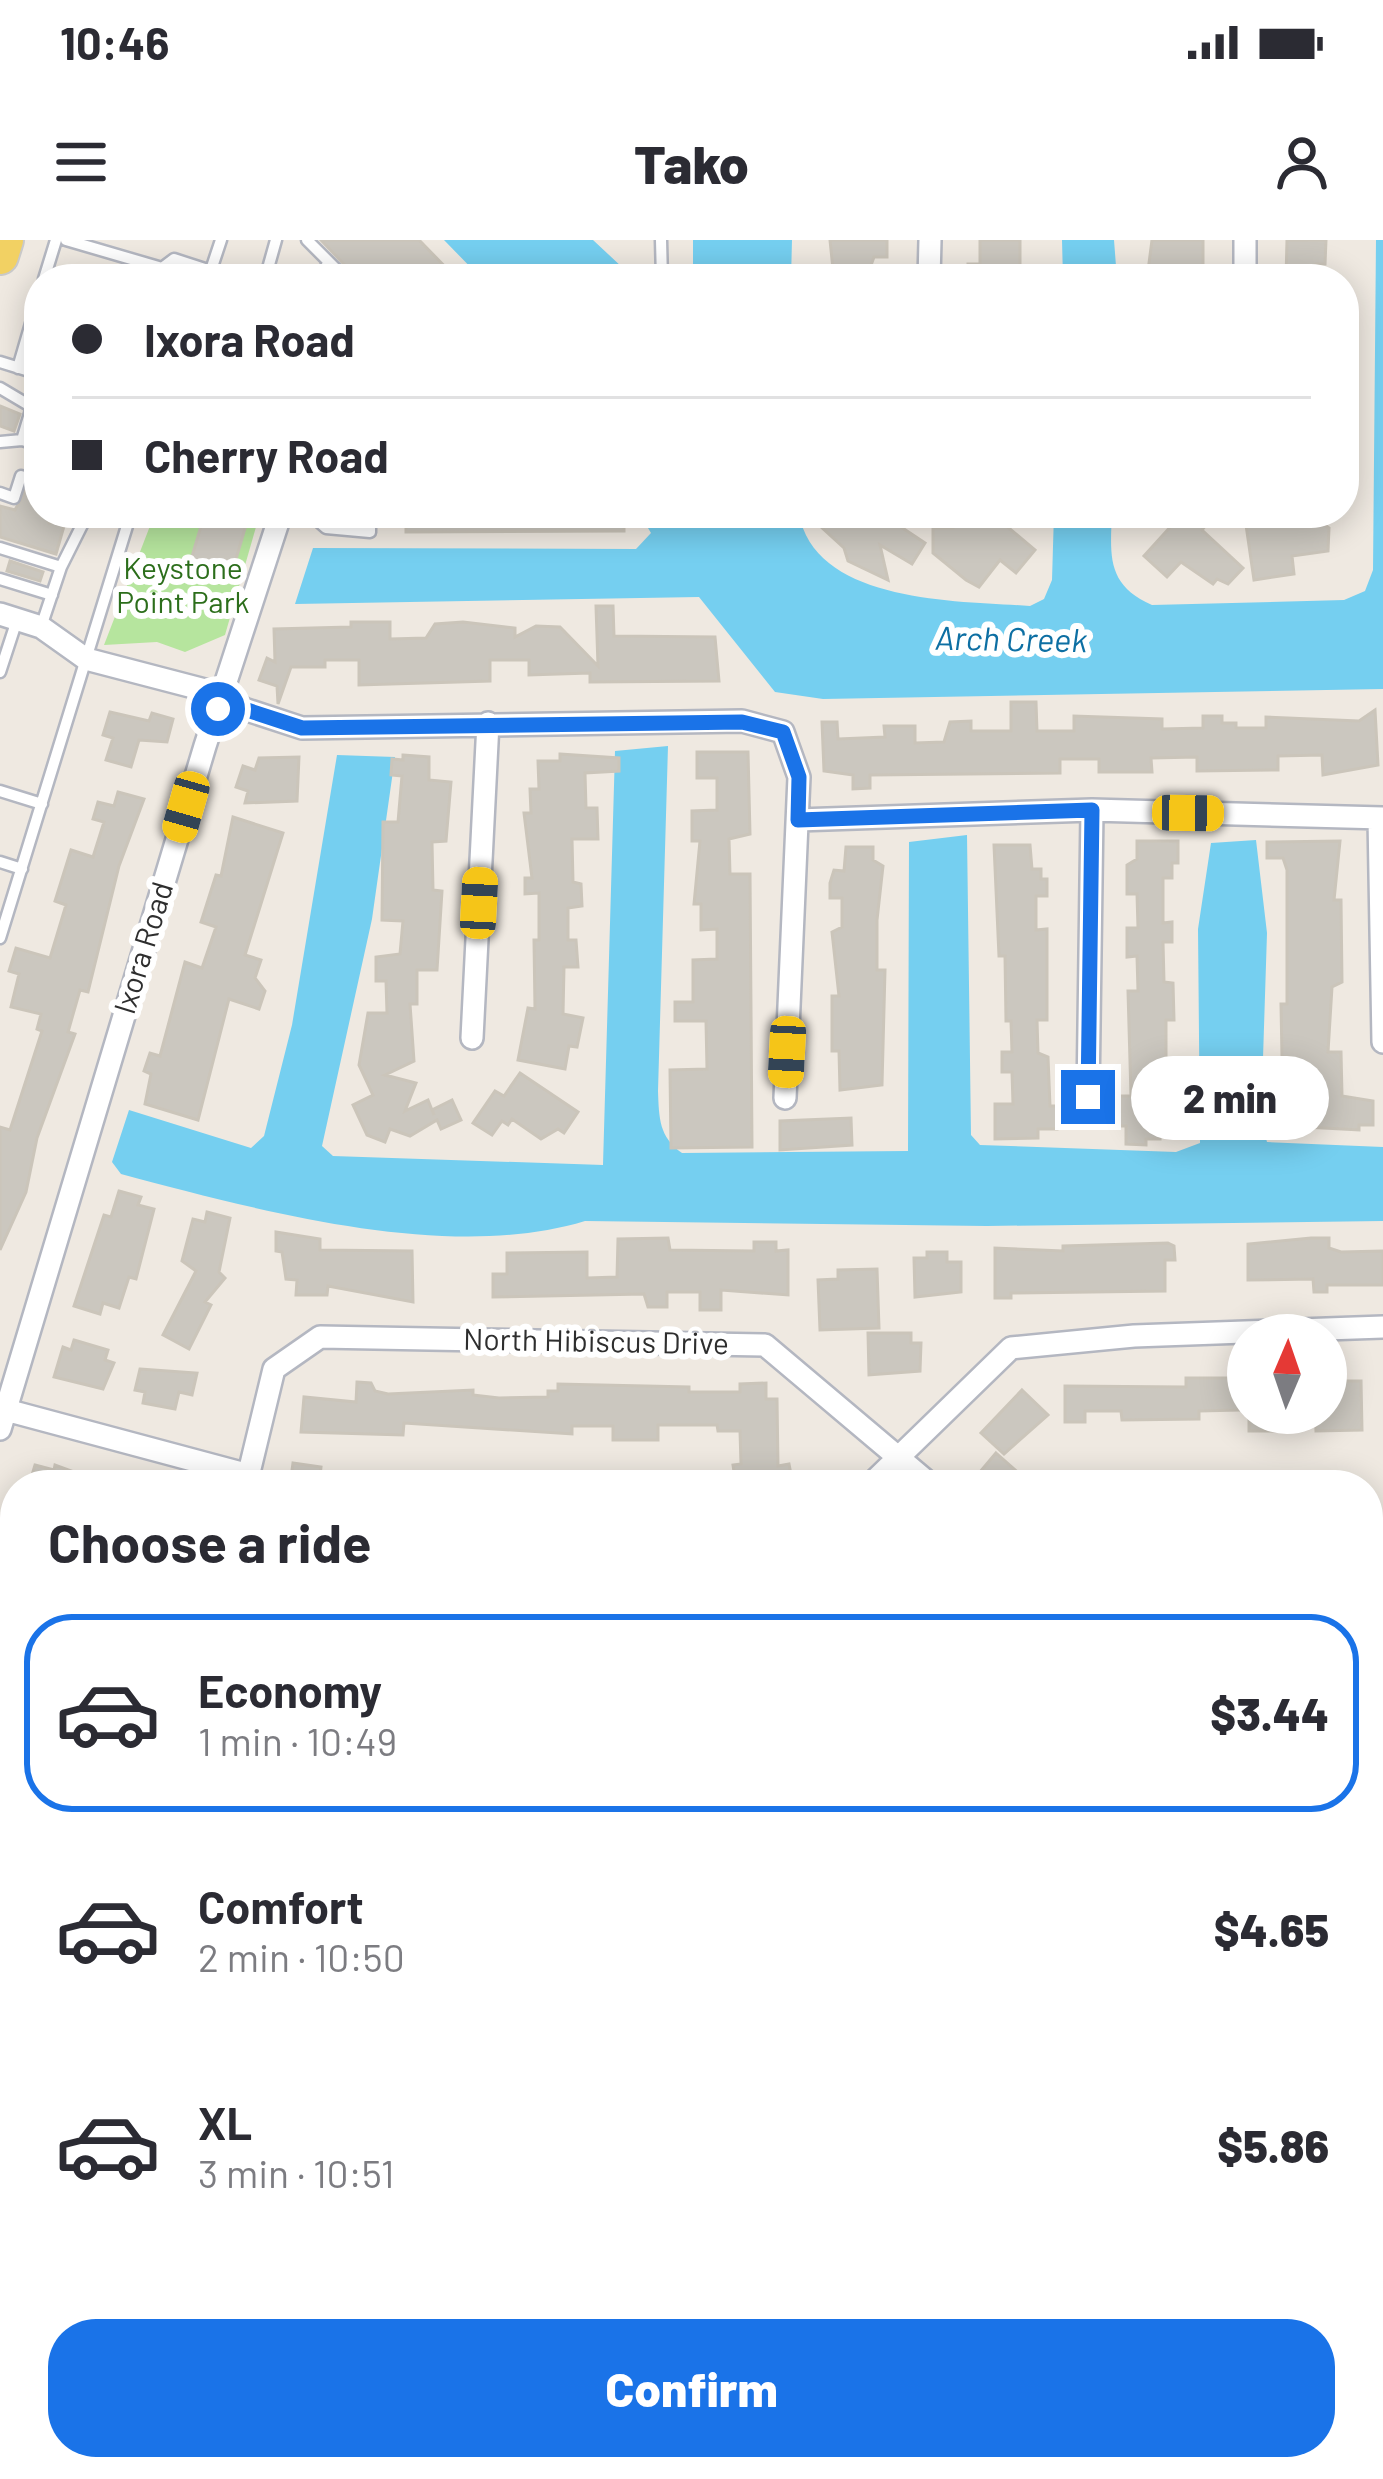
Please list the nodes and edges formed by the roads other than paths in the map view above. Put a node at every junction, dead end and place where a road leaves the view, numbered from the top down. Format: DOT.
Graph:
graph roads {
  1 [pos="5,240"];
  2 [pos="66,240"];
  3 [pos="308,240"];
  4 [pos="0,256"];
  5 [pos="328,263"];
  6 [pos="133,264"];
  7 [pos="24,347"];
  8 [pos="0,362"];
  9 [pos="18,368"];
  10 [pos="24,370"];
  11 [pos="24,435"];
  12 [pos="22,440"];
  13 [pos="0,442"];
  14 [pos="24,477"];
  15 [pos="5,499"];
  16 [pos="80,528"];
  17 [pos="126,528"];
  18 [pos="276,528"];
  19 [pos="331,528"];
  20 [pos="370,528"];
  21 [pos="0,548"];
  22 [pos="61,567"];
  23 [pos="0,579"];
  24 [pos="52,595"];
  25 [pos="9,617"];
  26 [pos="41,627"];
  27 [pos="86,659"];
  28 [pos="0,672"];
  29 [pos="224,694"];
  30 [pos="488,723"];
  31 [pos="0,790"];
  32 [pos="42,804"];
  33 [pos="1092,810"];
  34 [pos="1381,818"];
  35 [pos="798,820"];
  36 [pos="0,862"];
  37 [pos="22,869"];
  38 [pos="0,938"];
  39 [pos="472,1038"];
  40 [pos="1383,1042"];
  41 [pos="1088,1097"];
  42 [pos="785,1098"];
  43 [pos="1383,1327"];
  44 [pos="3,1420"];
  45 [pos="900,1457"];
  46 [pos="206,1470"];
  47 [pos="249,1470"];
  48 [pos="887,1470"];
  49 [pos="914,1470"];
  1 -- 4 [label="main road"];
  2 -- 6 [label="lane"];
  3 -- 5 [label="lane"];
  7 -- 9 [label="lane"];
  8 -- 9 [label="lane"];
  9 -- 10 [label="lane"];
  11 -- 12 [label="lane"];
  12 -- 13 [label="lane"];
  14 -- 15 [label="lane"];
  16 -- 22 [label="lane"];
  17 -- 27 [label="lane"];
  18 -- 29 [label="street, Ixora Road"];
  19 -- 20 [label="lane"];
  21 -- 22 [label="lane"];
  22 -- 24 [label="lane"];
  23 -- 24 [label="lane"];
  24 -- 26 [label="lane"];
  25 -- 26 [label="street"];
  25 -- 28 [label="lane"];
  26 -- 27 [label="street"];
  27 -- 29 [label="street"];
  27 -- 32 [label="lane"];
  29 -- 30 [label="street"];
  29 -- 44 [label="street, Ixora Road"];
  30 -- 35 [label="street"];
  30 -- 39 [label="street"];
  31 -- 32 [label="lane"];
  32 -- 37 [label="lane"];
  33 -- 34 [label="street"];
  33 -- 35 [label="street"];
  33 -- 41 [label="street"];
  34 -- 40 [label="street"];
  35 -- 42 [label="street"];
  36 -- 37 [label="lane"];
  37 -- 38 [label="lane"];
  43 -- 45 [label="street"];
  44 -- 46 [label="street"];
  45 -- 47 [label="street, North Hibiscus Drive"];
  45 -- 48 [label="street"];
  45 -- 49 [label="street, North Hibiscus Drive"];
}
